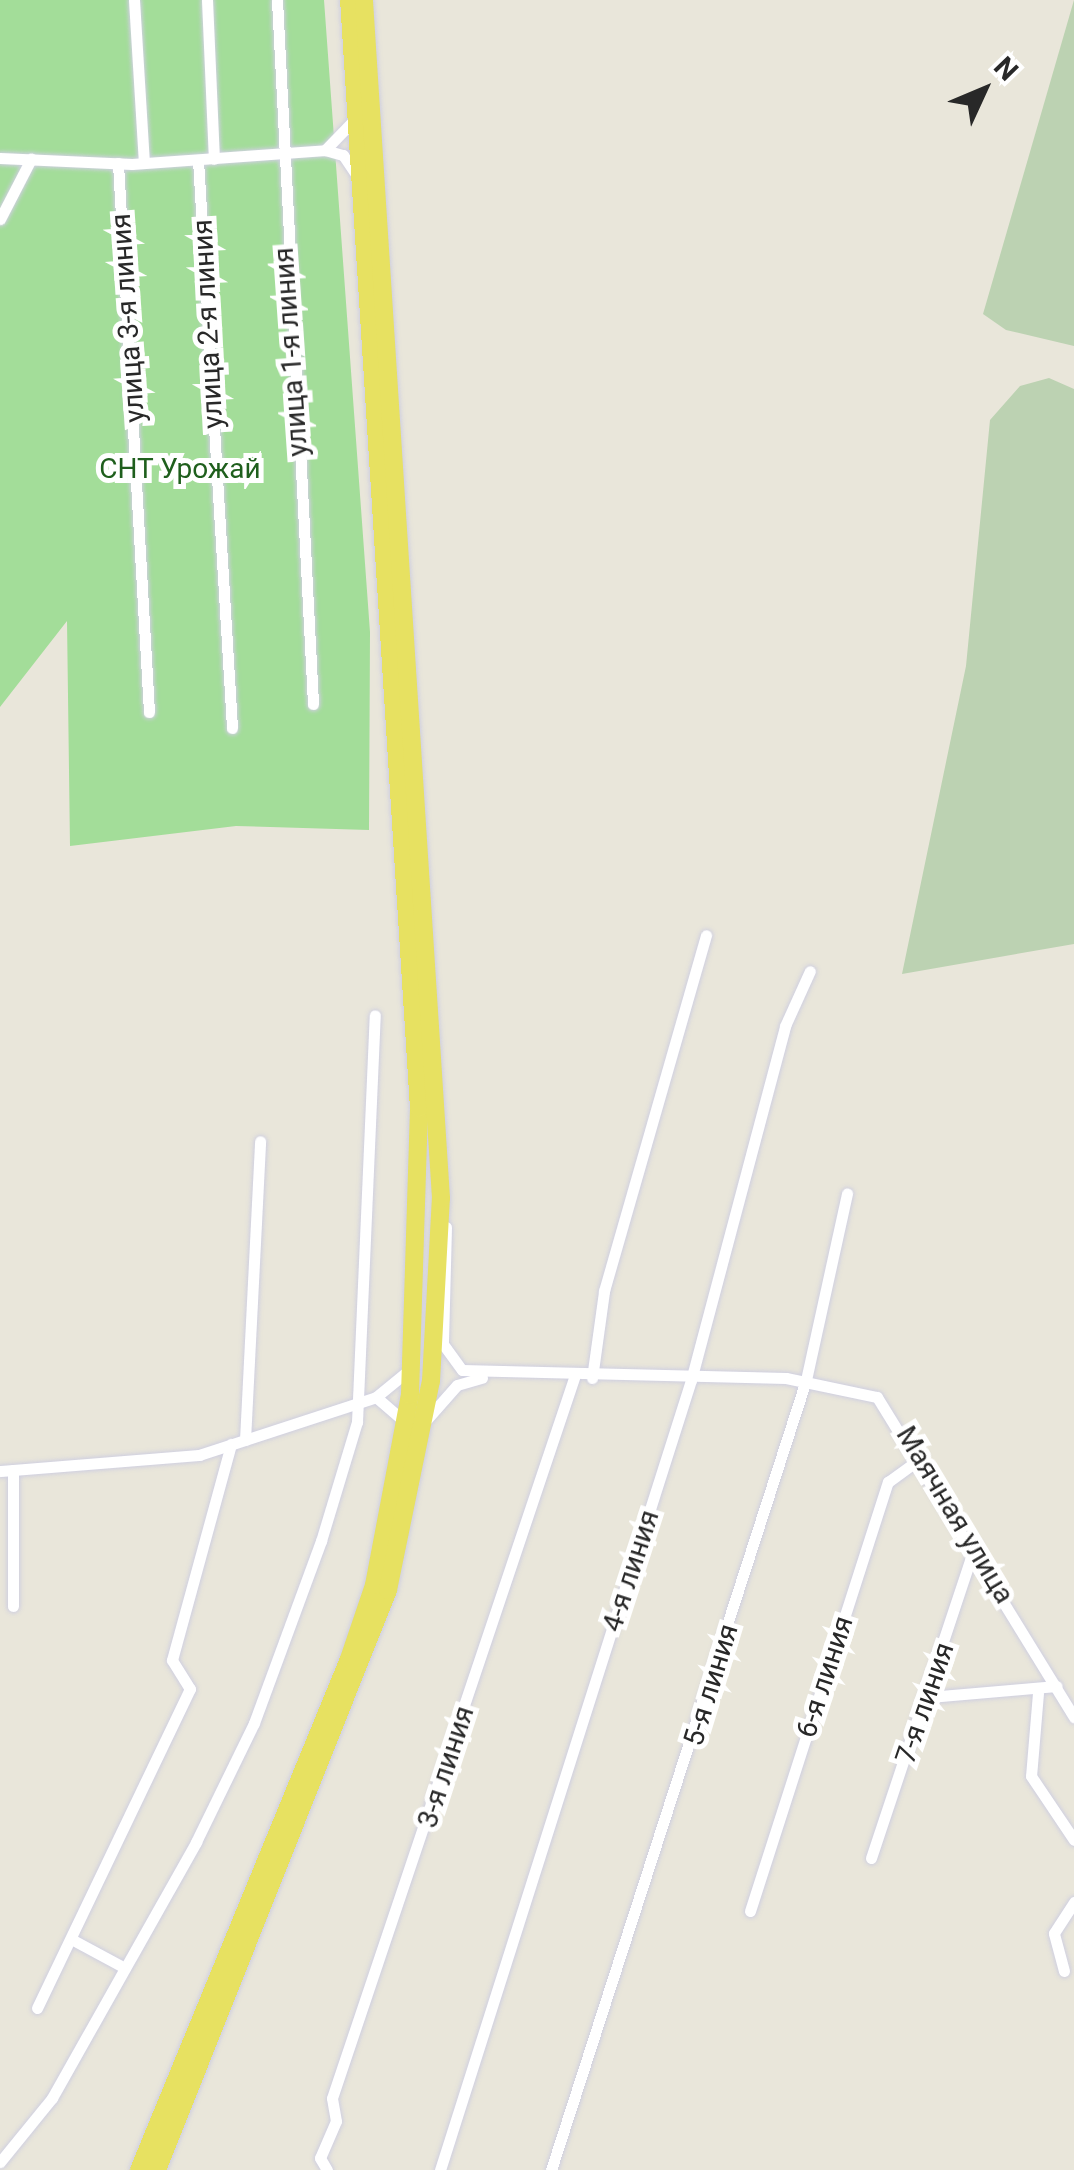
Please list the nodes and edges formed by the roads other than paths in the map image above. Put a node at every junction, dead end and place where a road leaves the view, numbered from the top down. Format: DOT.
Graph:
graph roads {
  1 [pos="134,0"];
  2 [pos="206,0"];
  3 [pos="276,0"];
  4 [pos="349,0"];
  5 [pos="364,0"];
  6 [pos="356,104"];
  7 [pos="325,150"];
  8 [pos="283,153"];
  9 [pos="0,158"];
  10 [pos="214,159"];
  11 [pos="30,160"];
  12 [pos="198,160"];
  13 [pos="118,163"];
  14 [pos="138,163"];
  15 [pos="362,190"];
  16 [pos="0,219"];
  17 [pos="313,704"];
  18 [pos="148,712"];
  19 [pos="232,728"];
  20 [pos="706,935"];
  21 [pos="810,970"];
  22 [pos="376,1015"];
  23 [pos="260,1141"];
  24 [pos="847,1193"];
  25 [pos="441,1198"];
  26 [pos="412,1364"];
  27 [pos="488,1376"];
  28 [pos="574,1378"];
  29 [pos="592,1378"];
  30 [pos="692,1380"];
  31 [pos="806,1380"];
  32 [pos="376,1397"];
  33 [pos="359,1398"];
  34 [pos="425,1422"];
  35 [pos="406,1423"];
  36 [pos="245,1440"];
  37 [pos="231,1444"];
  38 [pos="921,1458"];
  39 [pos="7,1470"];
  40 [pos="975,1546"];
  41 [pos="13,1606"];
  42 [pos="1057,1686"];
  43 [pos="1038,1694"];
  44 [pos="929,1697"];
  45 [pos="1074,1717"];
  46 [pos="1074,1840"];
  47 [pos="871,1858"];
  48 [pos="1074,1902"];
  49 [pos="750,1911"];
  50 [pos="73,1940"];
  51 [pos="126,1968"];
  52 [pos="1064,1972"];
  53 [pos="37,2008"];
  54 [pos="0,2162"];
  55 [pos="139,2170"];
  56 [pos="157,2170"];
  57 [pos="327,2170"];
  58 [pos="440,2170"];
  59 [pos="551,2170"];
  1 -- 14 [label="street"];
  2 -- 10 [label="street"];
  3 -- 8 [label="street, улица 1-я линия"];
  4 -- 6 [label="main road"];
  5 -- 25 [label="main road"];
  6 -- 7 [label="street"];
  6 -- 15 [label="main road"];
  7 -- 8 [label="street"];
  7 -- 15 [label="street"];
  8 -- 10 [label="street"];
  8 -- 17 [label="street, улица 1-я линия"];
  9 -- 11 [label="street"];
  10 -- 12 [label="street"];
  11 -- 13 [label="street"];
  11 -- 16 [label="street"];
  12 -- 14 [label="street"];
  12 -- 19 [label="street, улица 2-я линия"];
  13 -- 14 [label="street"];
  13 -- 18 [label="street, улица 3-я линия"];
  15 -- 26 [label="main road"];
  20 -- 29 [label="street"];
  21 -- 30 [label="street, 4-я линия"];
  22 -- 33 [label="street"];
  23 -- 36 [label="street"];
  24 -- 31 [label="street, 5-я линия"];
  25 -- 27 [label="street"];
  25 -- 34 [label="main road"];
  26 -- 32 [label="street"];
  26 -- 35 [label="main road"];
  27 -- 28 [label="street, Маячная улица"];
  27 -- 34 [label="street"];
  28 -- 29 [label="street, Маячная улица"];
  28 -- 57 [label="street, 3-я линия"];
  29 -- 30 [label="street, Маячная улица"];
  30 -- 31 [label="street, Маячная улица"];
  30 -- 58 [label="street, 4-я линия"];
  31 -- 38 [label="street, Маячная улица"];
  31 -- 59 [label="street, 5-я линия"];
  32 -- 33 [label="street"];
  32 -- 35 [label="street"];
  33 -- 36 [label="street"];
  33 -- 51 [label="street"];
  34 -- 56 [label="main road"];
  35 -- 55 [label="main road"];
  36 -- 37 [label="street"];
  37 -- 39 [label="street"];
  37 -- 50 [label="street"];
  38 -- 40 [label="street, Маячная улица"];
  38 -- 49 [label="street, 6-я линия"];
  39 -- 41 [label="street"];
  40 -- 42 [label="street, Маячная улица"];
  40 -- 44 [label="street, 7-я линия"];
  42 -- 43 [label="street"];
  42 -- 45 [label="street, Маячная улица"];
  43 -- 44 [label="street"];
  43 -- 46 [label="street"];
  44 -- 47 [label="street, 7-я линия"];
  48 -- 52 [label="street"];
  50 -- 51 [label="street"];
  50 -- 53 [label="street"];
  51 -- 54 [label="street"];
}
